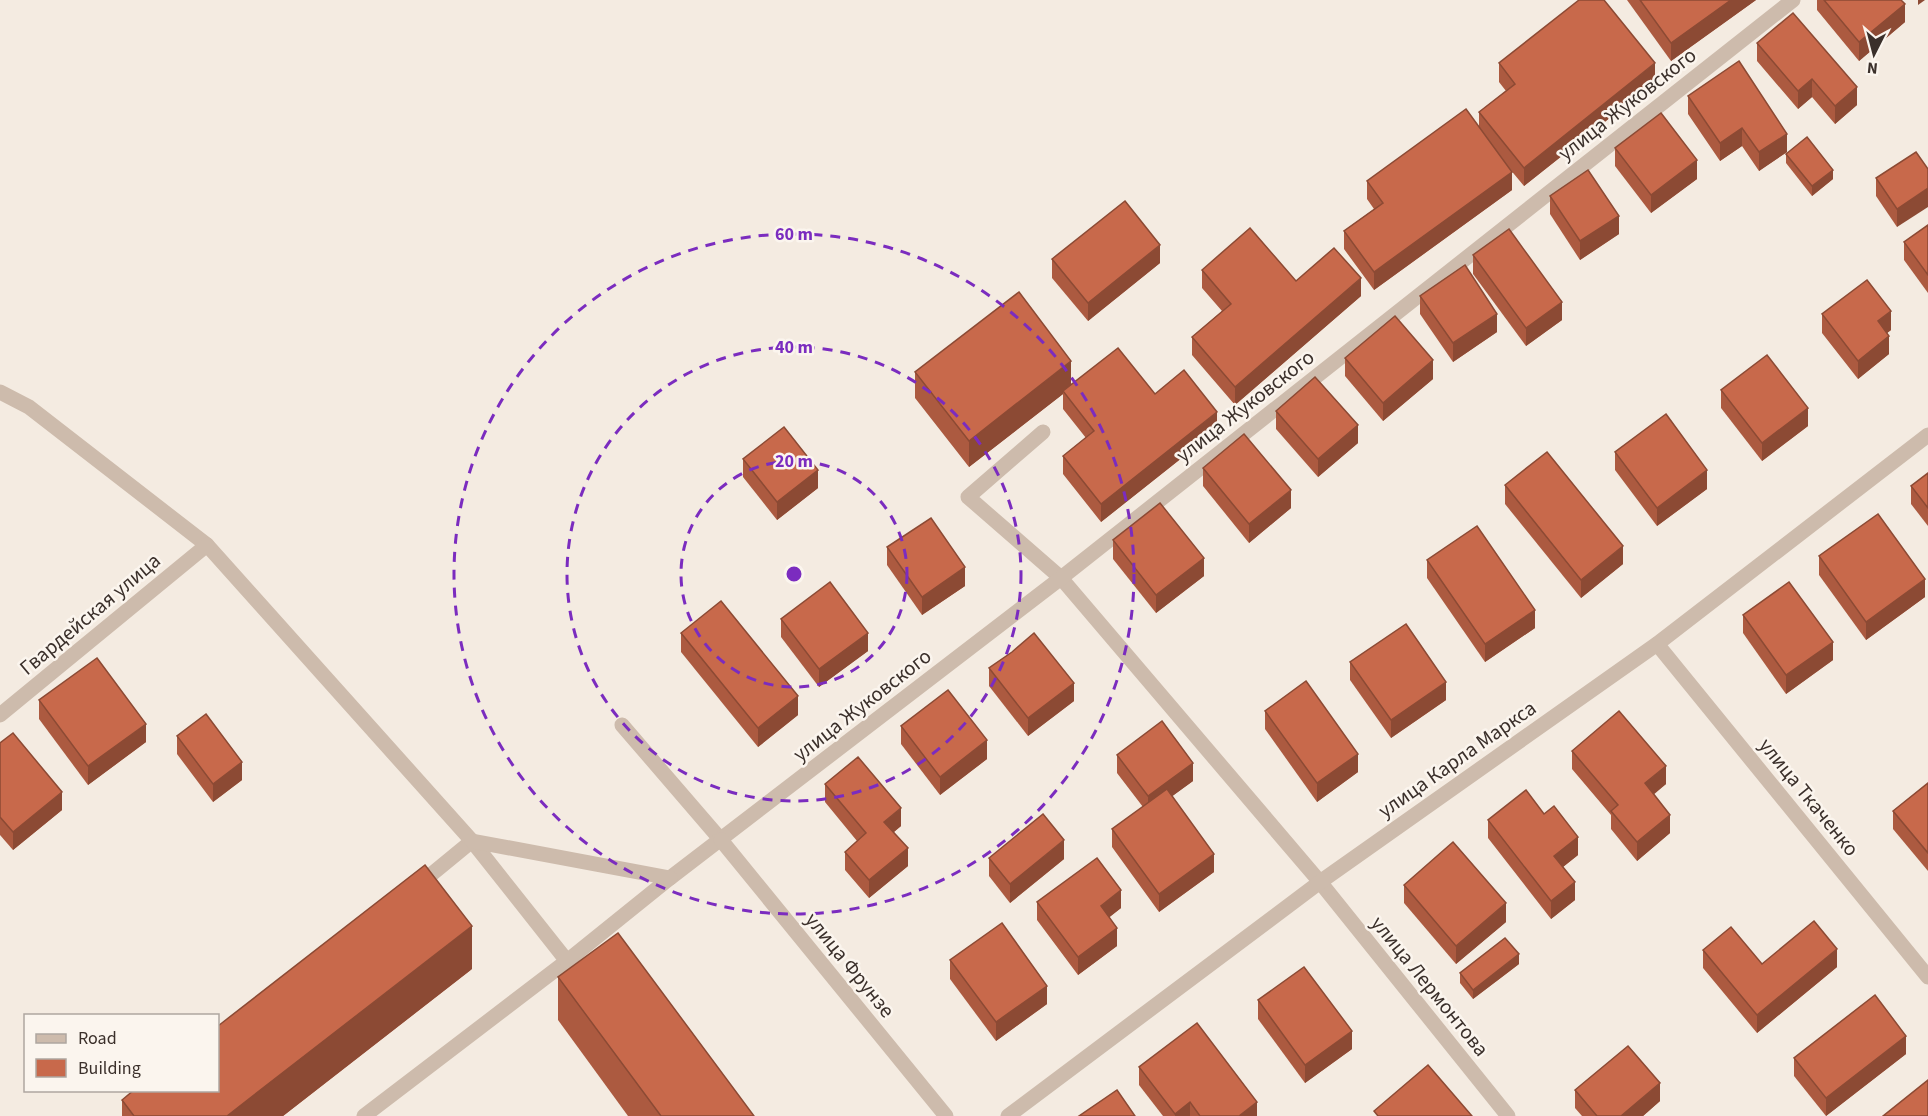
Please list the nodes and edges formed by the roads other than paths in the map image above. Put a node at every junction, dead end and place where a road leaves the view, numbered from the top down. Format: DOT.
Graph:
graph roads {
  1 [pos="1793,0"];
  2 [pos="0,392"];
  3 [pos="1043,432"];
  4 [pos="1928,435"];
  5 [pos="207,545"];
  6 [pos="1061,578"];
  7 [pos="1657,644"];
  8 [pos="0,715"];
  9 [pos="622,725"];
  10 [pos="721,840"];
  11 [pos="472,842"];
  12 [pos="670,878"];
  13 [pos="1320,882"];
  14 [pos="408,893"];
  15 [pos="567,961"];
  16 [pos="1928,977"];
  17 [pos="364,1116"];
  18 [pos="946,1116"];
  19 [pos="1008,1116"];
  20 [pos="1508,1116"];
  1 -- 6 [label="street, улица Жуковского"];
  2 -- 5 [label="street"];
  3 -- 6 [label="street, улица Лермонтова"];
  4 -- 7 [label="street, улица Карла Маркса"];
  5 -- 8 [label="street, Гвардейская улица"];
  5 -- 11 [label="street"];
  6 -- 10 [label="street, улица Жуковского"];
  6 -- 13 [label="street, улица Лермонтова"];
  7 -- 13 [label="street, улица Карла Маркса"];
  7 -- 16 [label="street, улица Ткаченко"];
  9 -- 10 [label="street, улица Фрунзе"];
  10 -- 12 [label="street, улица Жуковского"];
  10 -- 18 [label="street, улица Фрунзе"];
  11 -- 12 [label="street"];
  11 -- 14 [label="street"];
  11 -- 15 [label="street"];
  12 -- 15 [label="street, улица Жуковского"];
  13 -- 19 [label="street, улица Карла Маркса"];
  13 -- 20 [label="street, улица Лермонтова"];
  15 -- 17 [label="street, улица Жуковского"];
}
